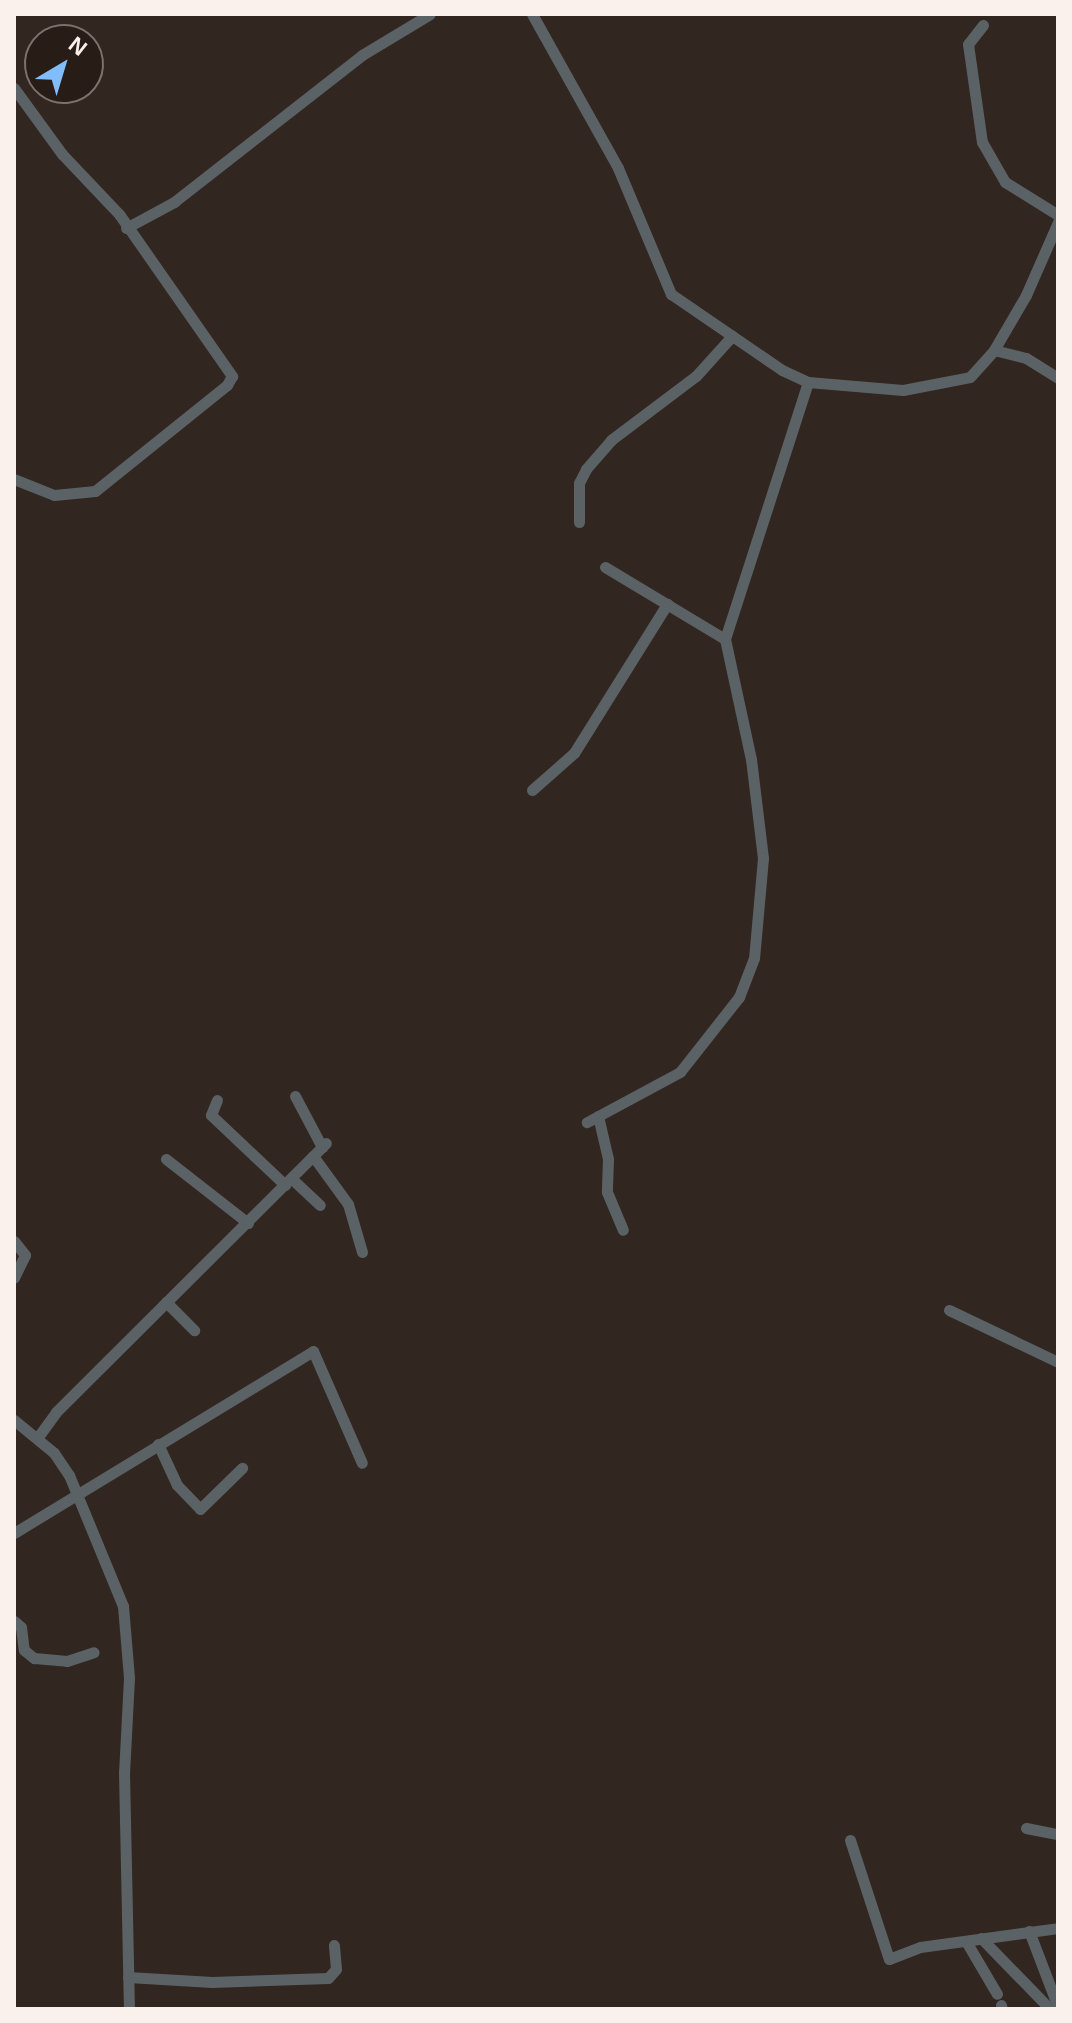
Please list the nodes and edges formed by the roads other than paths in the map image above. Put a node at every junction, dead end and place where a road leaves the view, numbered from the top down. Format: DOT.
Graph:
graph roads {
  1 [pos="430,14"];
  2 [pos="532,14"];
  3 [pos="983,25"];
  4 [pos="14,88"];
  5 [pos="1058,215"];
  6 [pos="1058,222"];
  7 [pos="126,228"];
  8 [pos="732,336"];
  9 [pos="994,350"];
  10 [pos="1058,378"];
  11 [pos="808,382"];
  12 [pos="14,479"];
  13 [pos="579,522"];
  14 [pos="605,567"];
  15 [pos="667,604"];
  16 [pos="725,639"];
  17 [pos="532,790"];
  18 [pos="295,1096"];
  19 [pos="217,1100"];
  20 [pos="320,1149"];
  21 [pos="166,1159"];
  22 [pos="288,1182"];
  23 [pos="320,1205"];
  24 [pos="248,1223"];
  25 [pos="623,1230"];
  26 [pos="14,1241"];
  27 [pos="362,1252"];
  28 [pos="14,1278"];
  29 [pos="166,1302"];
  30 [pos="949,1310"];
  31 [pos="194,1330"];
  32 [pos="1058,1362"];
  33 [pos="14,1420"];
  34 [pos="38,1437"];
  35 [pos="158,1444"];
  36 [pos="362,1463"];
  37 [pos="242,1468"];
  38 [pos="77,1498"];
  39 [pos="14,1533"];
  40 [pos="14,1621"];
  41 [pos="94,1652"];
  42 [pos="1026,1828"];
  43 [pos="1058,1834"];
  44 [pos="850,1840"];
  45 [pos="1058,1928"];
  46 [pos="1029,1931"];
  47 [pos="981,1938"];
  48 [pos="967,1943"];
  49 [pos="334,1945"];
  50 [pos="128,1977"];
  51 [pos="1000,2003"];
  52 [pos="1058,2007"];
  53 [pos="129,2009"];
  54 [pos="1050,2009"];
  1 -- 7 [label="street"];
  2 -- 8 [label="street"];
  3 -- 5 [label="street"];
  4 -- 7 [label="street"];
  6 -- 9 [label="street"];
  7 -- 12 [label="street"];
  8 -- 11 [label="street"];
  8 -- 13 [label="street"];
  9 -- 10 [label="street"];
  9 -- 11 [label="street"];
  11 -- 16 [label="street"];
  14 -- 15 [label="street"];
  15 -- 16 [label="street"];
  15 -- 17 [label="street"];
  16 -- 25 [label="street"];
  18 -- 20 [label="street"];
  19 -- 22 [label="street"];
  20 -- 22 [label="street"];
  20 -- 27 [label="street"];
  21 -- 24 [label="street"];
  22 -- 23 [label="street"];
  22 -- 24 [label="street"];
  24 -- 29 [label="street"];
  26 -- 28 [label="street"];
  29 -- 31 [label="street"];
  29 -- 34 [label="street"];
  30 -- 32 [label="street"];
  33 -- 34 [label="street"];
  34 -- 38 [label="street"];
  35 -- 36 [label="street"];
  35 -- 37 [label="street"];
  35 -- 38 [label="street"];
  38 -- 39 [label="street"];
  38 -- 50 [label="street"];
  40 -- 41 [label="street"];
  42 -- 43 [label="street"];
  44 -- 48 [label="street"];
  45 -- 46 [label="street"];
  46 -- 47 [label="street"];
  46 -- 52 [label="street"];
  47 -- 48 [label="street"];
  47 -- 54 [label="street"];
  48 -- 51 [label="street"];
  49 -- 50 [label="street"];
  50 -- 53 [label="street"];
}
